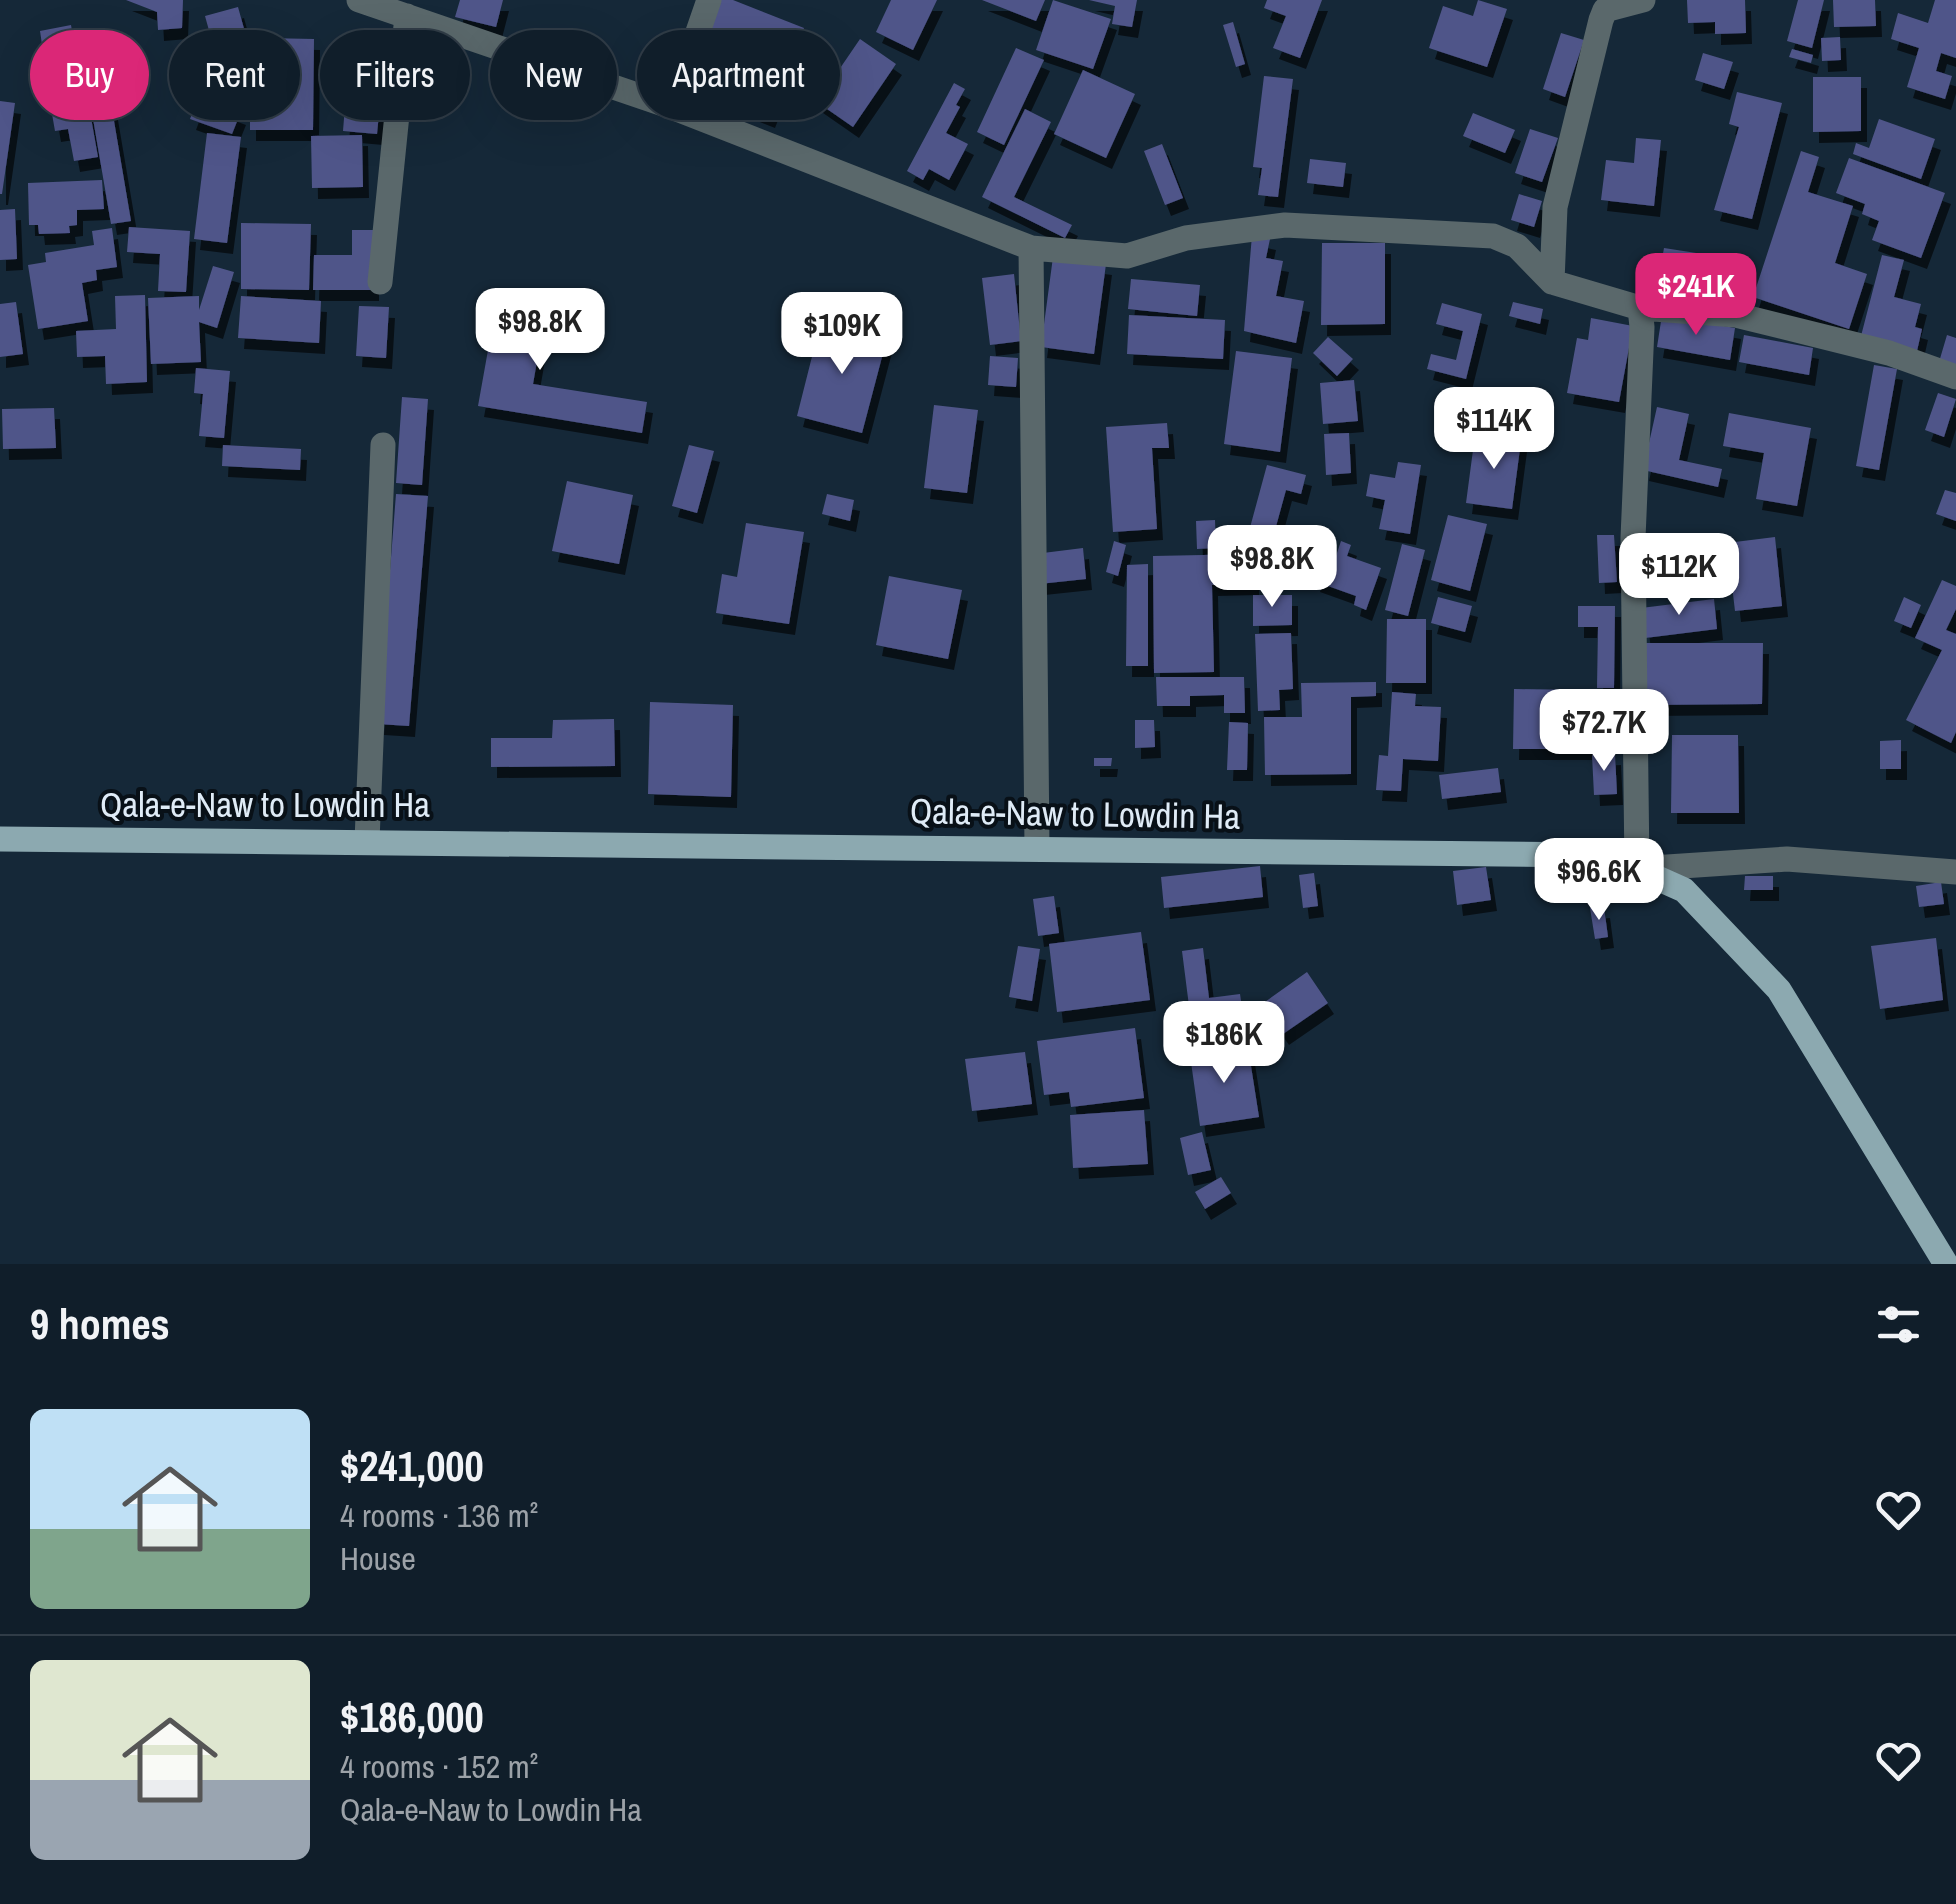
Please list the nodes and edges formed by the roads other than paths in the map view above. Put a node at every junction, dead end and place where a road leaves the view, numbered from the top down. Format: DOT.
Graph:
graph roads {
  1 [pos="359,0"];
  2 [pos="709,0"];
  3 [pos="1643,0"];
  4 [pos="406,16"];
  5 [pos="699,30"];
  6 [pos="637,95"];
  7 [pos="705,120"];
  8 [pos="1030,248"];
  9 [pos="380,282"];
  10 [pos="1552,282"];
  11 [pos="1640,308"];
  12 [pos="1956,377"];
  13 [pos="383,445"];
  14 [pos="0,838"];
  15 [pos="367,841"];
  16 [pos="1037,848"];
  17 [pos="1638,870"];
  18 [pos="1956,872"];
  19 [pos="1946,1264"];
  1 -- 4 [label="street"];
  2 -- 5 [label="street"];
  3 -- 10 [label="street"];
  4 -- 6 [label="street"];
  4 -- 9 [label="street"];
  7 -- 8 [label="street"];
  8 -- 10 [label="street"];
  8 -- 16 [label="street"];
  10 -- 11 [label="street"];
  11 -- 12 [label="street"];
  11 -- 17 [label="street"];
  13 -- 15 [label="street"];
  14 -- 15 [label="main road, Qala-e-Naw to Lowdin Ha"];
  15 -- 16 [label="main road, Qala-e-Naw to Lowdin Ha"];
  16 -- 17 [label="main road, Qala-e-Naw to Lowdin Ha"];
  17 -- 18 [label="street"];
  17 -- 19 [label="main road, Qala-e-Naw to Lowdin Ha"];
}
